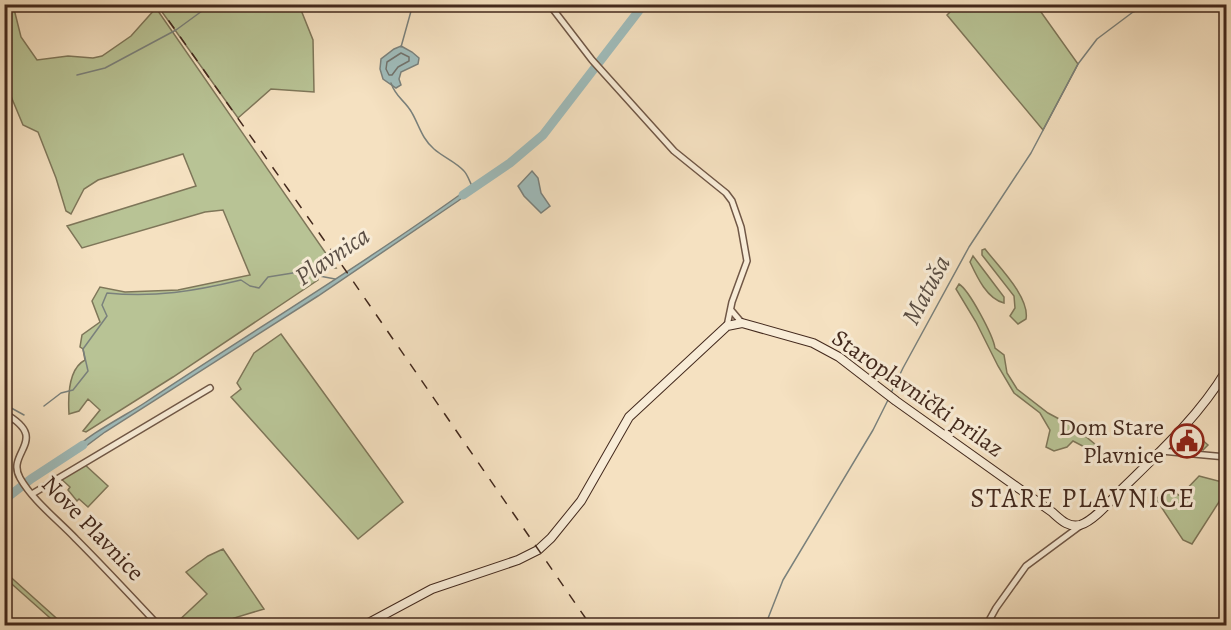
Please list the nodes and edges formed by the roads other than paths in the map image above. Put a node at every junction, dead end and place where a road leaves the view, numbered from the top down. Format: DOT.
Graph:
graph roads {
  1 [pos="549,4"];
  2 [pos="731,310"];
  3 [pos="742,323"];
  4 [pos="727,326"];
  5 [pos="1227,371"];
  6 [pos="210,388"];
  7 [pos="4,413"];
  8 [pos="1161,451"];
  9 [pos="1227,457"];
  10 [pos="30,492"];
  11 [pos="1064,523"];
  12 [pos="1082,524"];
  13 [pos="1061,539"];
  14 [pos="159,626"];
  15 [pos="363,626"];
  16 [pos="986,626"];
  1 -- 2 [label="street"];
  2 -- 3 [label="street"];
  2 -- 4 [label="street"];
  3 -- 4 [label="street, Staroplavnički prilaz"];
  3 -- 11 [label="street, Staroplavnički prilaz"];
  4 -- 15 [label="street"];
  5 -- 8 [label="street"];
  6 -- 10 [label="street"];
  7 -- 10 [label="street, Nove Plavnice"];
  8 -- 9 [label="street"];
  8 -- 12 [label="street"];
  10 -- 14 [label="street, Nove Plavnice"];
  11 -- 12 [label="street"];
  11 -- 13 [label="street"];
  12 -- 13 [label="street"];
  13 -- 16 [label="street"];
}
